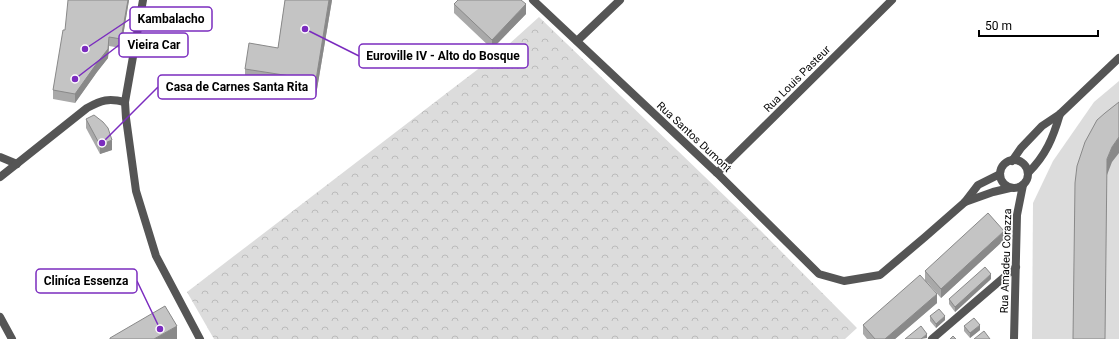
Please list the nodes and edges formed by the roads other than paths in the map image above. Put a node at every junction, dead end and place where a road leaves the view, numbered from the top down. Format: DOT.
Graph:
graph roads {
  1 [pos="143,0"];
  2 [pos="533,0"];
  3 [pos="620,0"];
  4 [pos="892,0"];
  5 [pos="577,41"];
  6 [pos="1119,58"];
  7 [pos="125,102"];
  8 [pos="1060,114"];
  9 [pos="0,157"];
  10 [pos="1012,161"];
  11 [pos="17,164"];
  12 [pos="717,173"];
  13 [pos="1028,173"];
  14 [pos="1000,174"];
  15 [pos="0,177"];
  16 [pos="1023,185"];
  17 [pos="1010,188"];
  18 [pos="964,202"];
  19 [pos="1016,267"];
  20 [pos="0,317"];
  21 [pos="12,339"];
  22 [pos="200,339"];
  23 [pos="932,339"];
  24 [pos="1014,339"];
  1 -- 7 [label="street"];
  2 -- 5 [label="street, Rua Santos Dumont"];
  3 -- 5 [label="street"];
  4 -- 12 [label="street, Rua Louis Pasteur"];
  5 -- 12 [label="street, Rua Santos Dumont"];
  6 -- 8 [label="street"];
  7 -- 11 [label="street"];
  7 -- 22 [label="street"];
  8 -- 10 [label="street"];
  8 -- 13 [label="street, Rua Amadeu Corazza"];
  9 -- 11 [label="street"];
  10 -- 13 [label="street"];
  10 -- 14 [label="street"];
  11 -- 15 [label="street"];
  12 -- 18 [label="street, Rua Santos Dumont"];
  13 -- 16 [label="street, Rua Amadeu Corazza"];
  14 -- 17 [label="street"];
  14 -- 18 [label="street"];
  16 -- 17 [label="street"];
  16 -- 19 [label="street, Rua Amadeu Corazza"];
  17 -- 18 [label="street"];
  19 -- 23 [label="street"];
  19 -- 24 [label="street, Rua Amadeu Corazza"];
  20 -- 21 [label="street"];
}
